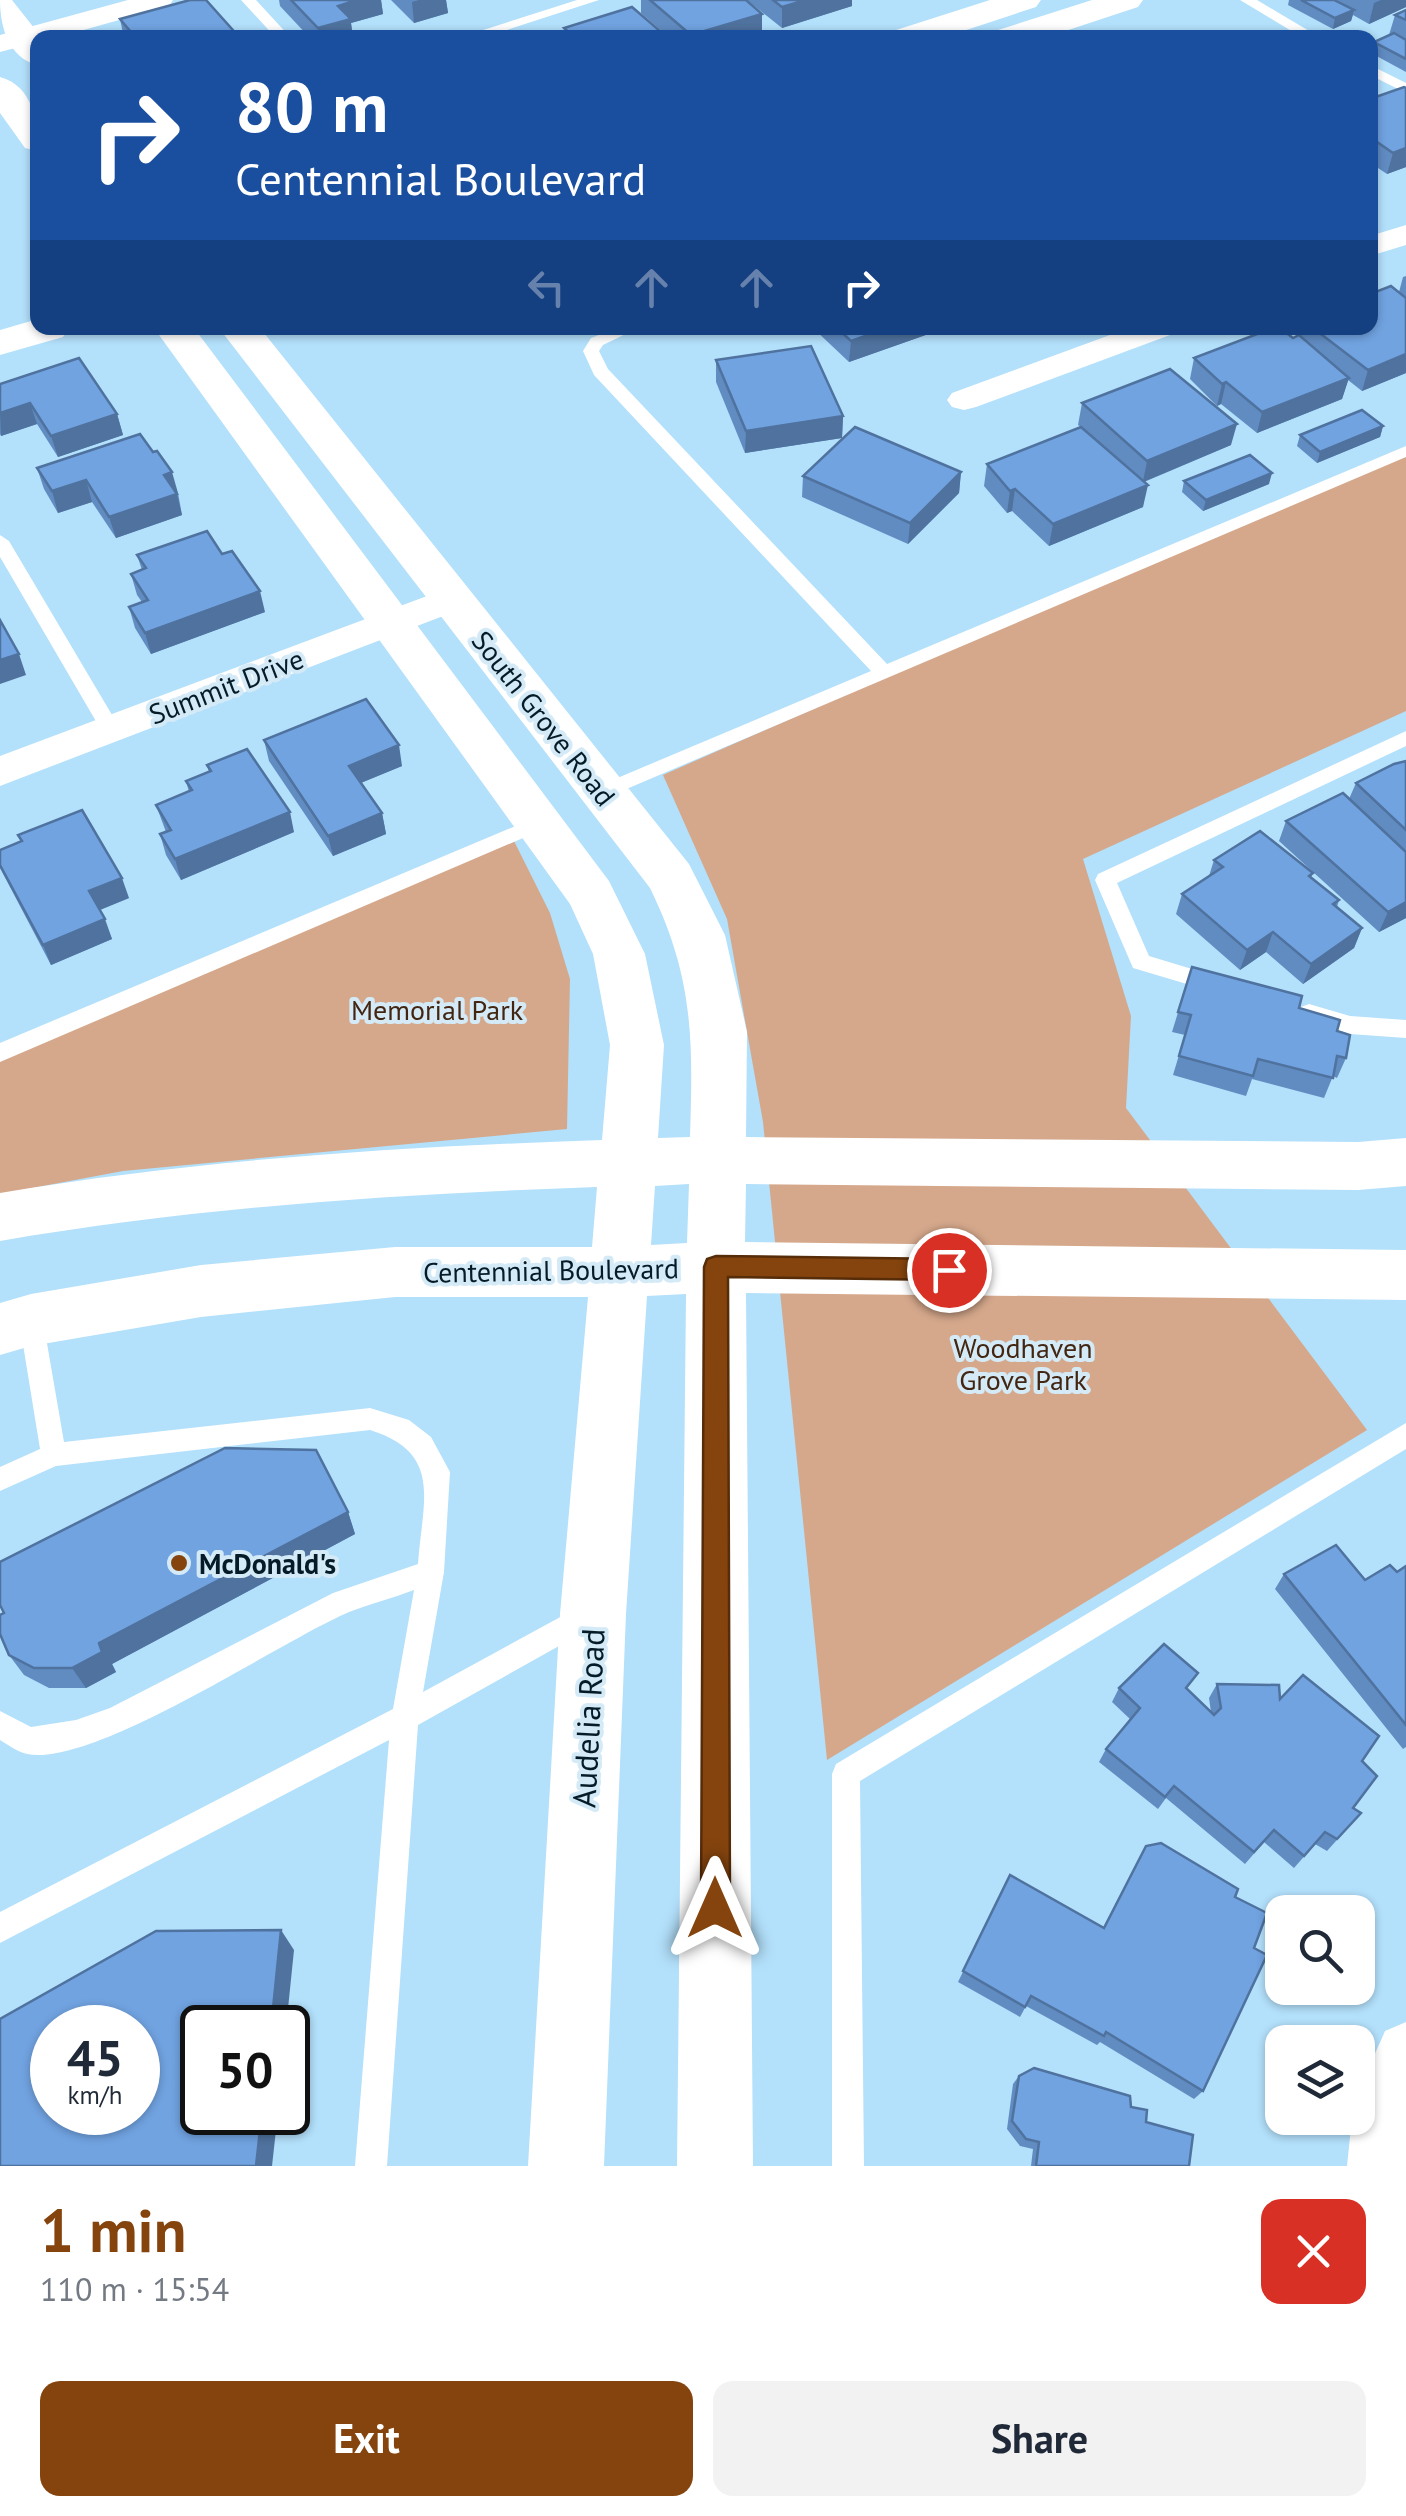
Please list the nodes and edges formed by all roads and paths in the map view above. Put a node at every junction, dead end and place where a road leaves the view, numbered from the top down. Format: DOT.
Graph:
graph roads {
  1 [pos="159,0"];
  2 [pos="248,0"];
  3 [pos="592,0"];
  4 [pos="1024,0"];
  5 [pos="1126,0"];
  6 [pos="1246,0"];
  7 [pos="0,7"];
  8 [pos="67,30"];
  9 [pos="276,30"];
  10 [pos="493,30"];
  11 [pos="929,30"];
  12 [pos="1032,30"];
  13 [pos="1300,30"];
  14 [pos="21,45"];
  15 [pos="1378,72"];
  16 [pos="0,88"];
  17 [pos="1406,88"];
  18 [pos="30,129"];
  19 [pos="1406,234"];
  20 [pos="1378,245"];
  21 [pos="30,333"];
  22 [pos="179,335"];
  23 [pos="244,335"];
  24 [pos="614,335"];
  25 [pos="1139,335"];
  26 [pos="0,342"];
  27 [pos="964,400"];
  28 [pos="1406,451"];
  29 [pos="0,541"];
  30 [pos="451,599"];
  31 [pos="391,624"];
  32 [pos="884,673"];
  33 [pos="111,730"];
  34 [pos="1406,738"];
  35 [pos="0,772"];
  36 [pos="603,792"];
  37 [pos="537,824"];
  38 [pos="1236,991"];
  39 [pos="1293,1008"];
  40 [pos="1406,1029"];
  41 [pos="0,1053"];
  42 [pos="718,1160"];
  43 [pos="1406,1162"];
  44 [pos="627,1163"];
  45 [pos="0,1217"];
  46 [pos="716,1267"];
  47 [pos="619,1272"];
  48 [pos="1406,1275"];
  49 [pos="16,1324"];
  50 [pos="1406,1435"];
  51 [pos="54,1456"];
  52 [pos="0,1479"];
  53 [pos="431,1572"];
  54 [pos="592,1614"];
  55 [pos="406,1717"];
  56 [pos="0,1725"];
  57 [pos="0,1928"];
  58 [pos="1406,2052"];
  59 [pos="371,2166"];
  60 [pos="566,2166"];
  61 [pos="715,2166"];
  62 [pos="848,2166"];
  63 [pos="1378,2166"];
  1 -- 8 [label="street"];
  2 -- 9 [label="lane"];
  3 -- 10 [label="lane"];
  4 -- 11 [label="main road"];
  5 -- 12 [label="main road"];
  6 -- 13 [label="lane"];
  7 -- 14 [label="main road"];
  15 -- 17 [label="lane"];
  16 -- 18 [label="main road"];
  19 -- 20 [label="street"];
  21 -- 26 [label="main road"];
  22 -- 31 [label="main road"];
  23 -- 30 [label="main road, South Grove Road"];
  24 -- 32 [label="lane"];
  25 -- 27 [label="street"];
  28 -- 32 [label="lane"];
  29 -- 33 [label="lane"];
  30 -- 31 [label="street, Summit Drive"];
  30 -- 36 [label="main road, South Grove Road"];
  31 -- 33 [label="street, Summit Drive"];
  31 -- 37 [label="main road"];
  32 -- 36 [label="lane"];
  33 -- 35 [label="street, Summit Drive"];
  34 -- 38 [label="lane"];
  36 -- 42 [label="main road, South Grove Road"];
  37 -- 41 [label="lane"];
  37 -- 44 [label="main road"];
  39 -- 40 [label="lane"];
  42 -- 43 [label="main road"];
  42 -- 44 [label="main road"];
  42 -- 46 [label="main road, South Grove Road"];
  44 -- 45 [label="main road"];
  44 -- 47 [label="main road, Audelia Road"];
  46 -- 47 [label="main road, Centennial Boulevard"];
  46 -- 48 [label="main road, Centennial Boulevard"];
  46 -- 61 [label="main road"];
  47 -- 49 [label="main road, Centennial Boulevard"];
  47 -- 54 [label="main road, Audelia Road"];
  49 -- 51 [label="lane"];
  50 -- 62 [label="lane"];
  51 -- 52 [label="lane"];
  51 -- 53 [label="lane"];
  53 -- 55 [label="lane"];
  53 -- 56 [label="lane"];
  54 -- 55 [label="lane"];
  54 -- 60 [label="main road, Audelia Road"];
  55 -- 57 [label="lane"];
  55 -- 59 [label="lane"];
  58 -- 63 [label="street"];
}
